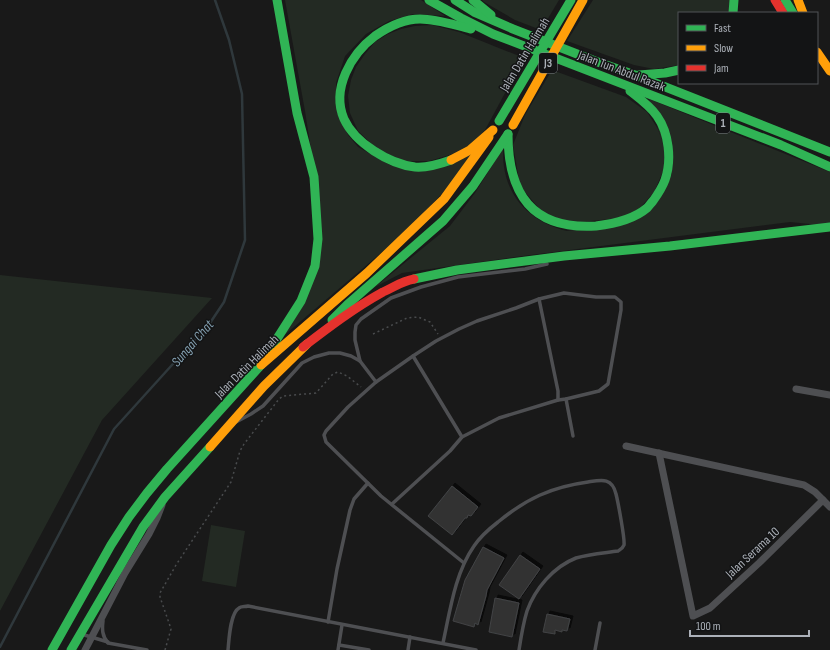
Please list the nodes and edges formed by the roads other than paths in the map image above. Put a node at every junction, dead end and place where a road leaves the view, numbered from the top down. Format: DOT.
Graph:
graph roads {
  1 [pos="277,0"];
  2 [pos="430,0"];
  3 [pos="455,0"];
  4 [pos="473,0"];
  5 [pos="571,0"];
  6 [pos="583,0"];
  7 [pos="734,0"];
  8 [pos="775,0"];
  9 [pos="785,0"];
  10 [pos="798,0"];
  11 [pos="733,12"];
  12 [pos="782,12"];
  13 [pos="792,12"];
  14 [pos="803,12"];
  15 [pos="513,29"];
  16 [pos="493,34"];
  17 [pos="818,53"];
  18 [pos="678,70"];
  19 [pos="830,71"];
  20 [pos="635,75"];
  21 [pos="616,82"];
  22 [pos="499,121"];
  23 [pos="513,125"];
  24 [pos="830,152"];
  25 [pos="830,166"];
  26 [pos="830,227"];
  27 [pos="564,256"];
  28 [pos="539,299"];
  29 [pos="303,347"];
  30 [pos="413,356"];
  31 [pos="360,362"];
  32 [pos="259,367"];
  33 [pos="376,382"];
  34 [pos="796,389"];
  35 [pos="830,395"];
  36 [pos="566,399"];
  37 [pos="558,400"];
  38 [pos="227,427"];
  39 [pos="573,436"];
  40 [pos="462,437"];
  41 [pos="626,446"];
  42 [pos="659,453"];
  43 [pos="368,483"];
  44 [pos="165,497"];
  45 [pos="823,500"];
  46 [pos="392,504"];
  47 [pos="830,507"];
  48 [pos="464,563"];
  49 [pos="103,617"];
  50 [pos="328,622"];
  51 [pos="600,623"];
  52 [pos="342,625"];
  53 [pos="80,634"];
  54 [pos="410,637"];
  55 [pos="92,638"];
  56 [pos="108,642"];
  57 [pos="442,643"];
  58 [pos="338,645"];
  59 [pos="74,649"];
  60 [pos="52,650"];
  61 [pos="86,650"];
  62 [pos="147,650"];
  63 [pos="228,650"];
  64 [pos="338,650"];
  65 [pos="369,650"];
  66 [pos="408,650"];
  67 [pos="476,650"];
  68 [pos="518,650"];
  69 [pos="595,650"];
  1 -- 32 [label="main road"];
  2 -- 16 [label="main road, Jalan Tun Abdul Razak / 1"];
  3 -- 15 [label="main road, Jalan Tun Abdul Razak / 1"];
  4 -- 15 [label="main road"];
  5 -- 22 [label="main road, Jalan Datin Halimah / J3, bridge"];
  6 -- 23 [label="main road, Jalan Datin Halimah / J3, bridge"];
  7 -- 11 [label="main road"];
  8 -- 12 [label="main road"];
  9 -- 13 [label="main road"];
  10 -- 14 [label="main road"];
  15 -- 20 [label="main road, Jalan Tun Abdul Razak / 1"];
  16 -- 21 [label="main road, Jalan Tun Abdul Razak / 1"];
  16 -- 32 [label="main road, Jalan Datin Halimah"];
  17 -- 19 [label="main road"];
  18 -- 20 [label="main road"];
  20 -- 24 [label="main road, Jalan Tun Abdul Razak / 1"];
  21 -- 25 [label="main road, Jalan Tun Abdul Razak / 1"];
  21 -- 29 [label="main road, Jalan Datin Halimah"];
  26 -- 27 [label="main road"];
  27 -- 29 [label="main road"];
  27 -- 31 [label="lane"];
  28 -- 30 [label="lane"];
  28 -- 36 [label="lane"];
  28 -- 37 [label="lane"];
  29 -- 38 [label="main road, Jalan Datin Halimah"];
  30 -- 33 [label="lane"];
  30 -- 40 [label="lane"];
  31 -- 33 [label="lane"];
  31 -- 38 [label="lane"];
  32 -- 60 [label="main road, Jalan Datin Halimah"];
  33 -- 43 [label="lane"];
  34 -- 35 [label="street"];
  36 -- 37 [label="lane"];
  36 -- 39 [label="lane"];
  37 -- 40 [label="lane"];
  38 -- 44 [label="main road, Jalan Datin Halimah"];
  40 -- 46 [label="lane"];
  41 -- 42 [label="street"];
  42 -- 45 [label="street"];
  42 -- 45 [label="street, Jalan Serama 10"];
  43 -- 46 [label="lane"];
  43 -- 50 [label="lane"];
  44 -- 49 [label="street"];
  44 -- 53 [label="main road, Jalan Datin Halimah"];
  45 -- 47 [label="street"];
  46 -- 48 [label="lane"];
  48 -- 57 [label="lane"];
  48 -- 68 [label="lane"];
  49 -- 55 [label="street"];
  49 -- 56 [label="lane"];
  50 -- 52 [label="lane"];
  50 -- 63 [label="lane"];
  51 -- 69 [label="lane"];
  52 -- 54 [label="lane"];
  52 -- 58 [label="lane"];
  53 -- 55 [label="lane"];
  53 -- 59 [label="main road, Jalan Datin Halimah"];
  54 -- 57 [label="lane"];
  54 -- 66 [label="lane"];
  55 -- 56 [label="lane"];
  55 -- 61 [label="street"];
  56 -- 62 [label="lane"];
  57 -- 67 [label="lane"];
  58 -- 64 [label="lane"];
  58 -- 65 [label="lane"];
}
